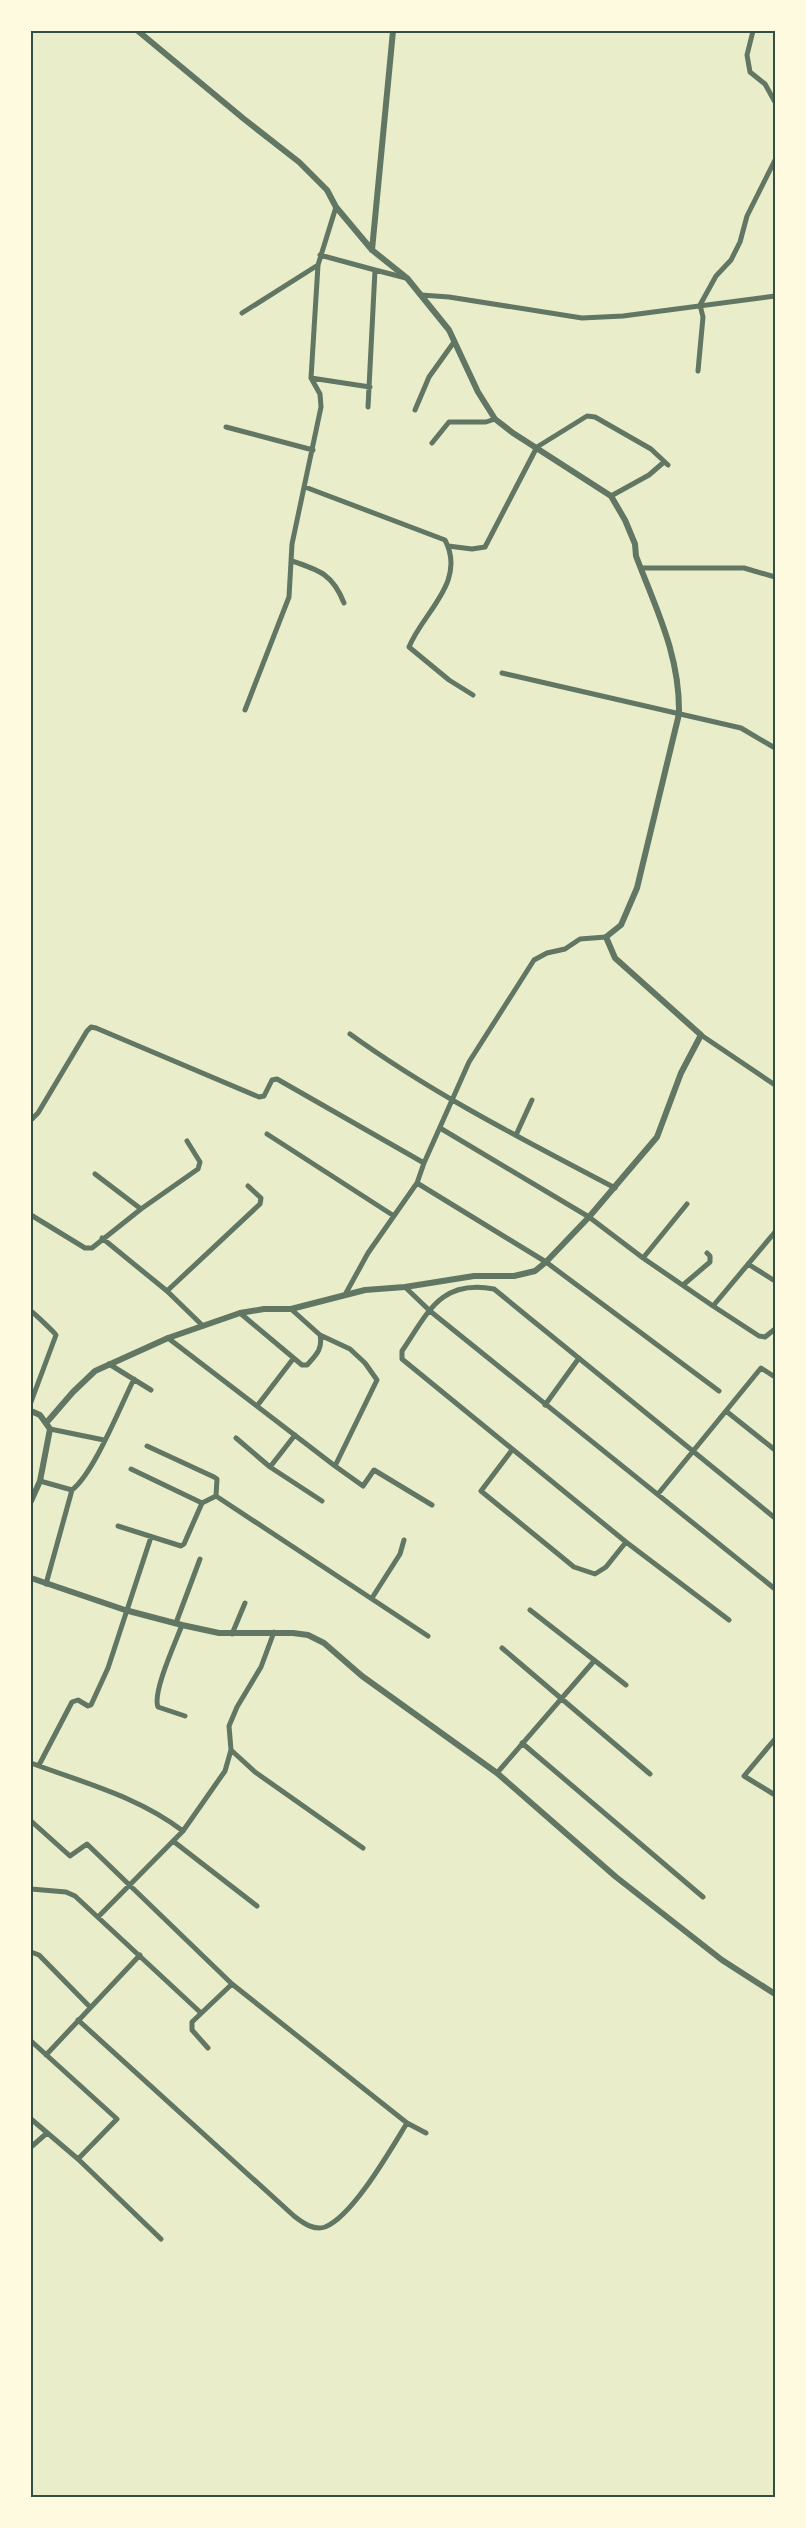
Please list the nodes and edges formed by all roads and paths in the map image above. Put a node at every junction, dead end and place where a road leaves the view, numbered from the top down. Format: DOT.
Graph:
graph roads {
  1 [pos="138,31"];
  2 [pos="393,31"];
  3 [pos="752,31"];
  4 [pos="775,102"];
  5 [pos="775,160"];
  6 [pos="336,207"];
  7 [pos="372,250"];
  8 [pos="320,254"];
  9 [pos="318,265"];
  10 [pos="374,270"];
  11 [pos="406,278"];
  12 [pos="421,294"];
  13 [pos="775,296"];
  14 [pos="700,305"];
  15 [pos="242,313"];
  16 [pos="454,342"];
  17 [pos="698,371"];
  18 [pos="311,378"];
  19 [pos="370,387"];
  20 [pos="368,408"];
  21 [pos="414,410"];
  22 [pos="495,418"];
  23 [pos="226,427"];
  24 [pos="432,443"];
  25 [pos="537,447"];
  26 [pos="313,450"];
  27 [pos="305,487"];
  28 [pos="611,496"];
  29 [pos="448,546"];
  30 [pos="292,561"];
  31 [pos="641,568"];
  32 [pos="775,576"];
  33 [pos="344,603"];
  34 [pos="502,673"];
  35 [pos="474,695"];
  36 [pos="244,710"];
  37 [pos="679,714"];
  38 [pos="775,748"];
  39 [pos="606,937"];
  40 [pos="350,1034"];
  41 [pos="701,1035"];
  42 [pos="775,1085"];
  43 [pos="451,1099"];
  44 [pos="532,1100"];
  45 [pos="31,1120"];
  46 [pos="440,1128"];
  47 [pos="267,1134"];
  48 [pos="516,1135"];
  49 [pos="187,1141"];
  50 [pos="424,1163"];
  51 [pos="95,1174"];
  52 [pos="417,1183"];
  53 [pos="248,1186"];
  54 [pos="615,1188"];
  55 [pos="687,1204"];
  56 [pos="142,1209"];
  57 [pos="31,1215"];
  58 [pos="394,1216"];
  59 [pos="589,1217"];
  60 [pos="775,1232"];
  61 [pos="102,1238"];
  62 [pos="707,1253"];
  63 [pos="643,1258"];
  64 [pos="546,1262"];
  65 [pos="748,1264"];
  66 [pos="775,1281"];
  67 [pos="684,1285"];
  68 [pos="405,1287"];
  69 [pos="167,1291"];
  70 [pos="346,1294"];
  71 [pos="713,1306"];
  72 [pos="291,1309"];
  73 [pos="31,1311"];
  74 [pos="430,1311"];
  75 [pos="240,1314"];
  76 [pos="203,1326"];
  77 [pos="775,1329"];
  78 [pos="320,1334"];
  79 [pos="168,1338"];
  80 [pos="579,1358"];
  81 [pos="293,1359"];
  82 [pos="108,1364"];
  83 [pos="775,1377"];
  84 [pos="134,1379"];
  85 [pos="151,1390"];
  86 [pos="719,1391"];
  87 [pos="31,1402"];
  88 [pos="545,1404"];
  89 [pos="257,1406"];
  90 [pos="31,1411"];
  91 [pos="726,1411"];
  92 [pos="46,1422"];
  93 [pos="50,1429"];
  94 [pos="295,1435"];
  95 [pos="236,1438"];
  96 [pos="104,1440"];
  97 [pos="147,1446"];
  98 [pos="512,1450"];
  99 [pos="775,1450"];
  100 [pos="693,1452"];
  101 [pos="335,1466"];
  102 [pos="270,1467"];
  103 [pos="131,1469"];
  104 [pos="40,1482"];
  105 [pos="72,1490"];
  106 [pos="658,1494"];
  107 [pos="216,1496"];
  108 [pos="31,1501"];
  109 [pos="322,1501"];
  110 [pos="202,1503"];
  111 [pos="432,1505"];
  112 [pos="775,1518"];
  113 [pos="118,1526"];
  114 [pos="151,1537"];
  115 [pos="404,1540"];
  116 [pos="626,1542"];
  117 [pos="200,1560"];
  118 [pos="31,1578"];
  119 [pos="46,1584"];
  120 [pos="775,1589"];
  121 [pos="372,1598"];
  122 [pos="245,1603"];
  123 [pos="125,1610"];
  124 [pos="530,1610"];
  125 [pos="729,1620"];
  126 [pos="179,1624"];
  127 [pos="274,1631"];
  128 [pos="232,1634"];
  129 [pos="428,1636"];
  130 [pos="502,1648"];
  131 [pos="594,1660"];
  132 [pos="626,1685"];
  133 [pos="561,1698"];
  134 [pos="185,1716"];
  135 [pos="775,1739"];
  136 [pos="522,1744"];
  137 [pos="231,1750"];
  138 [pos="31,1762"];
  139 [pos="38,1765"];
  140 [pos="497,1773"];
  141 [pos="650,1774"];
  142 [pos="775,1795"];
  143 [pos="31,1821"];
  144 [pos="183,1831"];
  145 [pos="173,1841"];
  146 [pos="363,1848"];
  147 [pos="130,1885"];
  148 [pos="31,1889"];
  149 [pos="703,1897"];
  150 [pos="257,1906"];
  151 [pos="98,1917"];
  152 [pos="31,1952"];
  153 [pos="140,1955"];
  154 [pos="232,1984"];
  155 [pos="775,1994"];
  156 [pos="90,2007"];
  157 [pos="201,2013"];
  158 [pos="78,2020"];
  159 [pos="31,2041"];
  160 [pos="208,2048"];
  161 [pos="46,2055"];
  162 [pos="31,2119"];
  163 [pos="407,2123"];
  164 [pos="47,2133"];
  165 [pos="426,2133"];
  166 [pos="31,2148"];
  167 [pos="78,2159"];
  168 [pos="160,2239"];
  1 -- 6 [label="street"];
  2 -- 7 [label="street"];
  3 -- 4 [label="street"];
  5 -- 14 [label="street"];
  6 -- 7 [label="street"];
  6 -- 8 [label="street"];
  7 -- 11 [label="street"];
  8 -- 9 [label="street"];
  8 -- 10 [label="street"];
  9 -- 15 [label="street"];
  9 -- 18 [label="street"];
  10 -- 11 [label="street"];
  10 -- 19 [label="street"];
  11 -- 12 [label="street"];
  12 -- 14 [label="street"];
  12 -- 16 [label="street"];
  13 -- 14 [label="street"];
  14 -- 17 [label="street"];
  16 -- 21 [label="street"];
  16 -- 22 [label="street"];
  18 -- 19 [label="street"];
  18 -- 26 [label="street"];
  19 -- 20 [label="street"];
  22 -- 24 [label="street"];
  22 -- 25 [label="street"];
  23 -- 26 [label="street"];
  25 -- 28 [label="street"];
  25 -- 28 [label="street"];
  25 -- 29 [label="street"];
  26 -- 27 [label="street"];
  27 -- 29 [label="street"];
  27 -- 30 [label="street"];
  28 -- 31 [label="street"];
  29 -- 35 [label="street"];
  30 -- 33 [label="street"];
  30 -- 36 [label="street"];
  31 -- 32 [label="street"];
  31 -- 37 [label="street"];
  34 -- 37 [label="street"];
  37 -- 38 [label="street"];
  37 -- 39 [label="street"];
  39 -- 41 [label="street"];
  39 -- 43 [label="street"];
  40 -- 43 [label="street"];
  41 -- 42 [label="street"];
  41 -- 54 [label="street"];
  43 -- 46 [label="street"];
  43 -- 48 [label="street"];
  44 -- 48 [label="street"];
  45 -- 50 [label="street"];
  46 -- 50 [label="street"];
  46 -- 59 [label="street"];
  47 -- 58 [label="street"];
  48 -- 54 [label="street"];
  49 -- 56 [label="street"];
  50 -- 52 [label="street"];
  51 -- 56 [label="street"];
  52 -- 58 [label="street"];
  52 -- 64 [label="street"];
  53 -- 69 [label="street"];
  54 -- 59 [label="street"];
  55 -- 63 [label="street"];
  56 -- 61 [label="street"];
  57 -- 61 [label="street"];
  58 -- 70 [label="street"];
  59 -- 63 [label="street"];
  59 -- 64 [label="street"];
  60 -- 65 [label="street"];
  61 -- 69 [label="street"];
  62 -- 67 [label="street"];
  63 -- 67 [label="street"];
  64 -- 68 [label="street"];
  64 -- 86 [label="street"];
  65 -- 66 [label="street"];
  65 -- 71 [label="street"];
  67 -- 71 [label="street"];
  68 -- 70 [label="street"];
  68 -- 74 [label="street"];
  69 -- 76 [label="street"];
  70 -- 72 [label="street"];
  71 -- 77 [label="street"];
  72 -- 75 [label="street"];
  72 -- 78 [label="street"];
  73 -- 87 [label="street"];
  74 -- 80 [label="street"];
  74 -- 88 [label="street"];
  74 -- 98 [label="street"];
  75 -- 76 [label="street"];
  75 -- 81 [label="street"];
  76 -- 79 [label="street"];
  78 -- 81 [label="street"];
  78 -- 101 [label="street"];
  79 -- 82 [label="street"];
  79 -- 89 [label="street"];
  80 -- 88 [label="street"];
  80 -- 100 [label="street"];
  81 -- 89 [label="street"];
  82 -- 84 [label="street"];
  82 -- 92 [label="street"];
  83 -- 91 [label="street"];
  84 -- 85 [label="street"];
  84 -- 96 [label="street"];
  88 -- 106 [label="street"];
  89 -- 94 [label="street"];
  90 -- 92 [label="street"];
  91 -- 99 [label="street"];
  91 -- 100 [label="street"];
  92 -- 93 [label="street"];
  93 -- 96 [label="street"];
  93 -- 104 [label="street"];
  94 -- 101 [label="street"];
  94 -- 102 [label="street"];
  95 -- 102 [label="street"];
  96 -- 105 [label="street"];
  97 -- 107 [label="street"];
  98 -- 116 [label="street"];
  98 -- 116 [label="street"];
  100 -- 106 [label="street"];
  100 -- 112 [label="street"];
  101 -- 111 [label="street"];
  102 -- 109 [label="street"];
  103 -- 110 [label="street"];
  104 -- 105 [label="street"];
  104 -- 108 [label="street"];
  105 -- 119 [label="street"];
  106 -- 120 [label="street"];
  107 -- 110 [label="street"];
  107 -- 121 [label="street"];
  110 -- 114 [label="street"];
  113 -- 114 [label="street"];
  114 -- 123 [label="street"];
  115 -- 121 [label="street"];
  116 -- 125 [label="street"];
  117 -- 126 [label="street"];
  118 -- 119 [label="street"];
  119 -- 123 [label="street"];
  121 -- 129 [label="street"];
  122 -- 128 [label="street"];
  123 -- 126 [label="street"];
  123 -- 139 [label="street"];
  124 -- 131 [label="street"];
  126 -- 128 [label="street"];
  126 -- 134 [label="street"];
  127 -- 128 [label="street"];
  127 -- 137 [label="street"];
  127 -- 140 [label="street"];
  130 -- 133 [label="street"];
  131 -- 132 [label="street"];
  131 -- 133 [label="street"];
  133 -- 136 [label="street"];
  133 -- 141 [label="street"];
  135 -- 142 [label="street"];
  136 -- 140 [label="street"];
  136 -- 149 [label="street"];
  137 -- 144 [label="street"];
  137 -- 146 [label="street"];
  138 -- 139 [label="street"];
  139 -- 144 [label="street"];
  140 -- 155 [label="street"];
  143 -- 147 [label="street"];
  144 -- 145 [label="street"];
  145 -- 147 [label="street"];
  145 -- 150 [label="street"];
  147 -- 151 [label="street"];
  147 -- 154 [label="street"];
  148 -- 151 [label="street"];
  151 -- 153 [label="street"];
  152 -- 156 [label="street"];
  153 -- 156 [label="street"];
  153 -- 157 [label="street"];
  154 -- 157 [label="street"];
  154 -- 163 [label="street"];
  156 -- 158 [label="street"];
  157 -- 160 [label="street"];
  158 -- 161 [label="street"];
  158 -- 163 [label="street"];
  159 -- 161 [label="street"];
  161 -- 167 [label="street"];
  162 -- 164 [label="street"];
  163 -- 165 [label="street"];
  164 -- 166 [label="street"];
  164 -- 167 [label="street"];
  167 -- 168 [label="street"];
}
